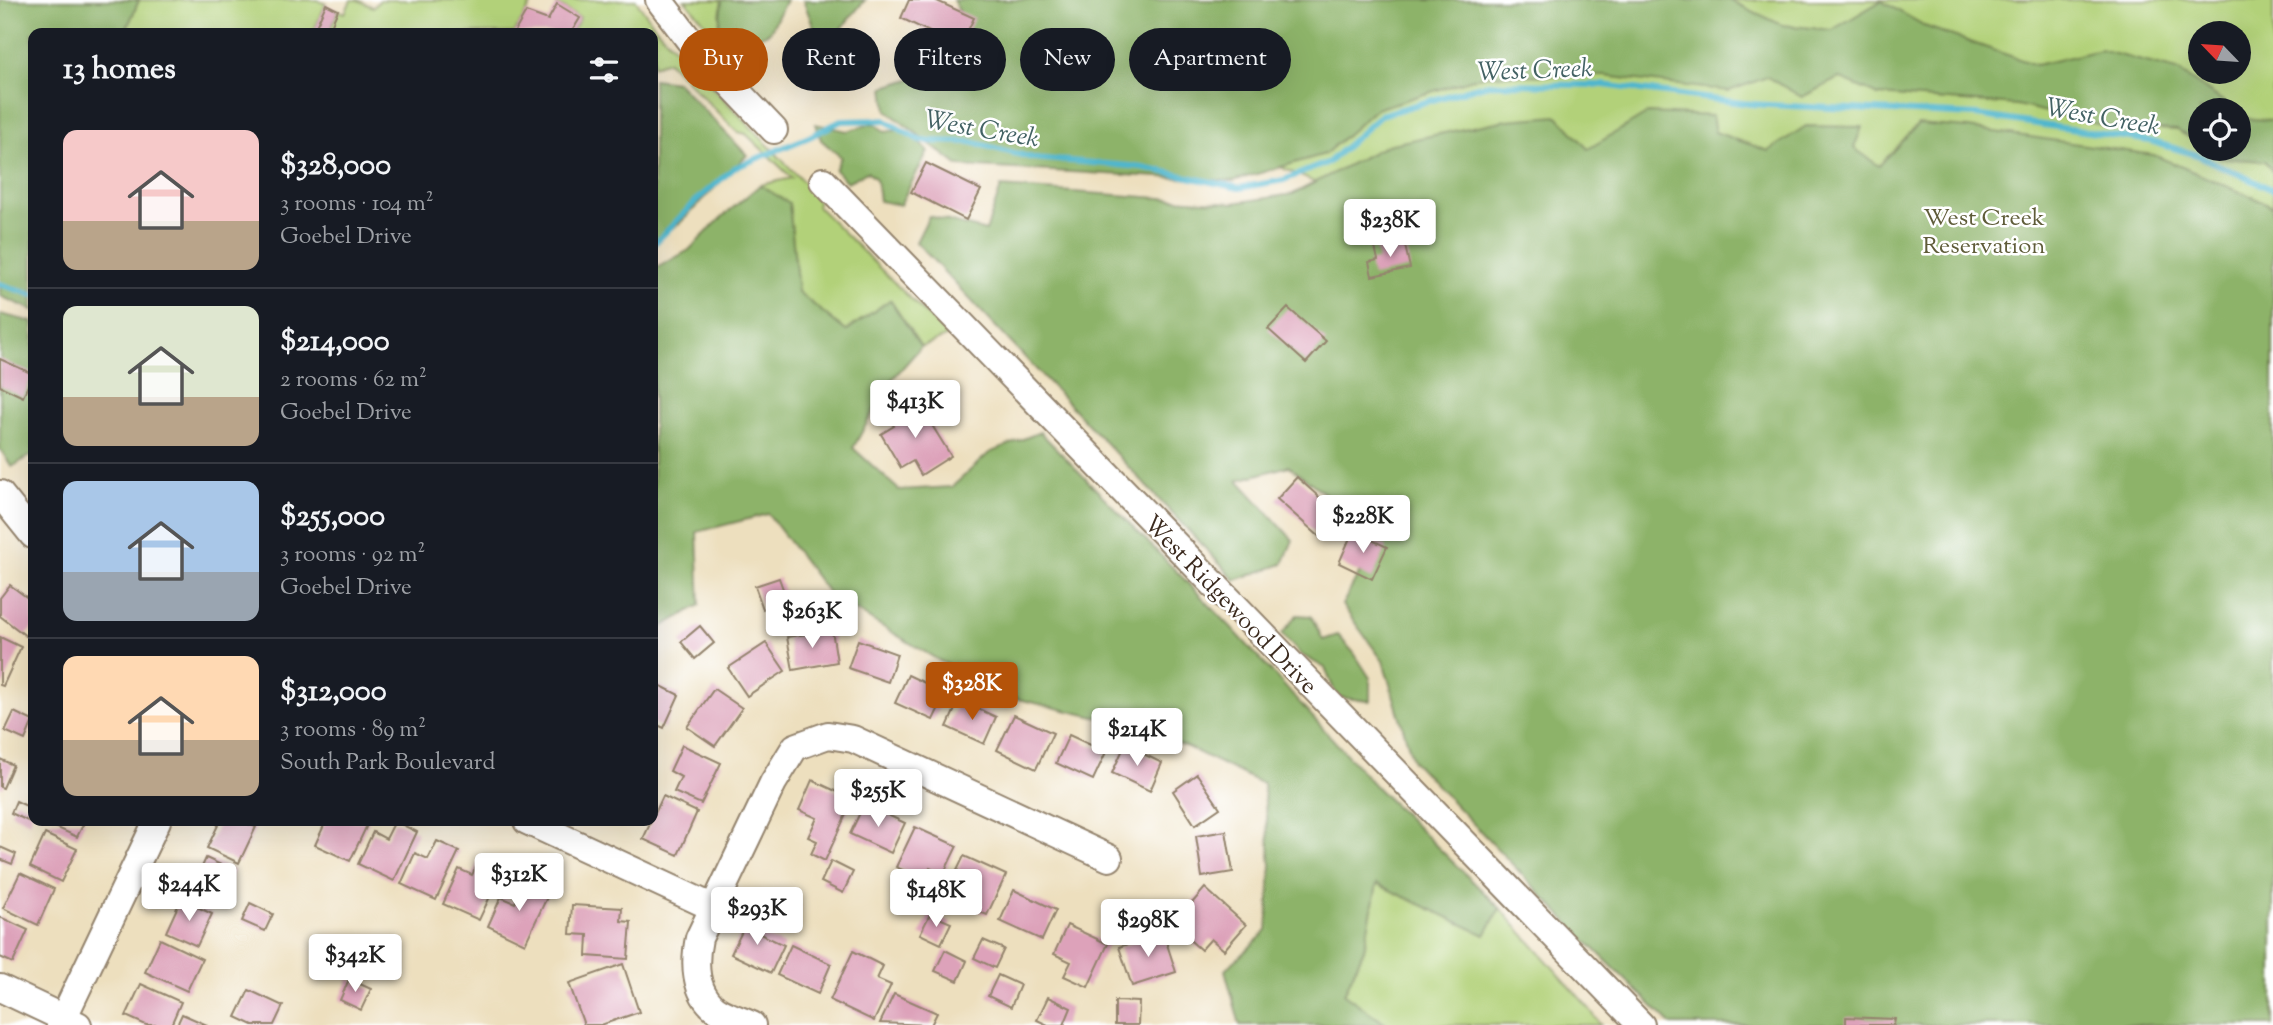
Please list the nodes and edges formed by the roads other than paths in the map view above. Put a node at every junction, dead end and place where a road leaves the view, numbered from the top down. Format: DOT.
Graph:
graph roads {
  1 [pos="659,0"];
  2 [pos="774,130"];
  3 [pos="823,180"];
  4 [pos="0,494"];
  5 [pos="28,529"];
  6 [pos="155,826"];
  7 [pos="538,826"];
  8 [pos="1109,858"];
  9 [pos="714,908"];
  10 [pos="0,989"];
  11 [pos="67,1023"];
  12 [pos="752,1025"];
  13 [pos="1641,1025"];
  1 -- 2 [label="street"];
  3 -- 13 [label="street, West Ridgewood Drive"];
  4 -- 5 [label="street"];
  6 -- 11 [label="street"];
  7 -- 9 [label="street"];
  8 -- 9 [label="street"];
  9 -- 12 [label="street"];
  10 -- 11 [label="street"];
}
